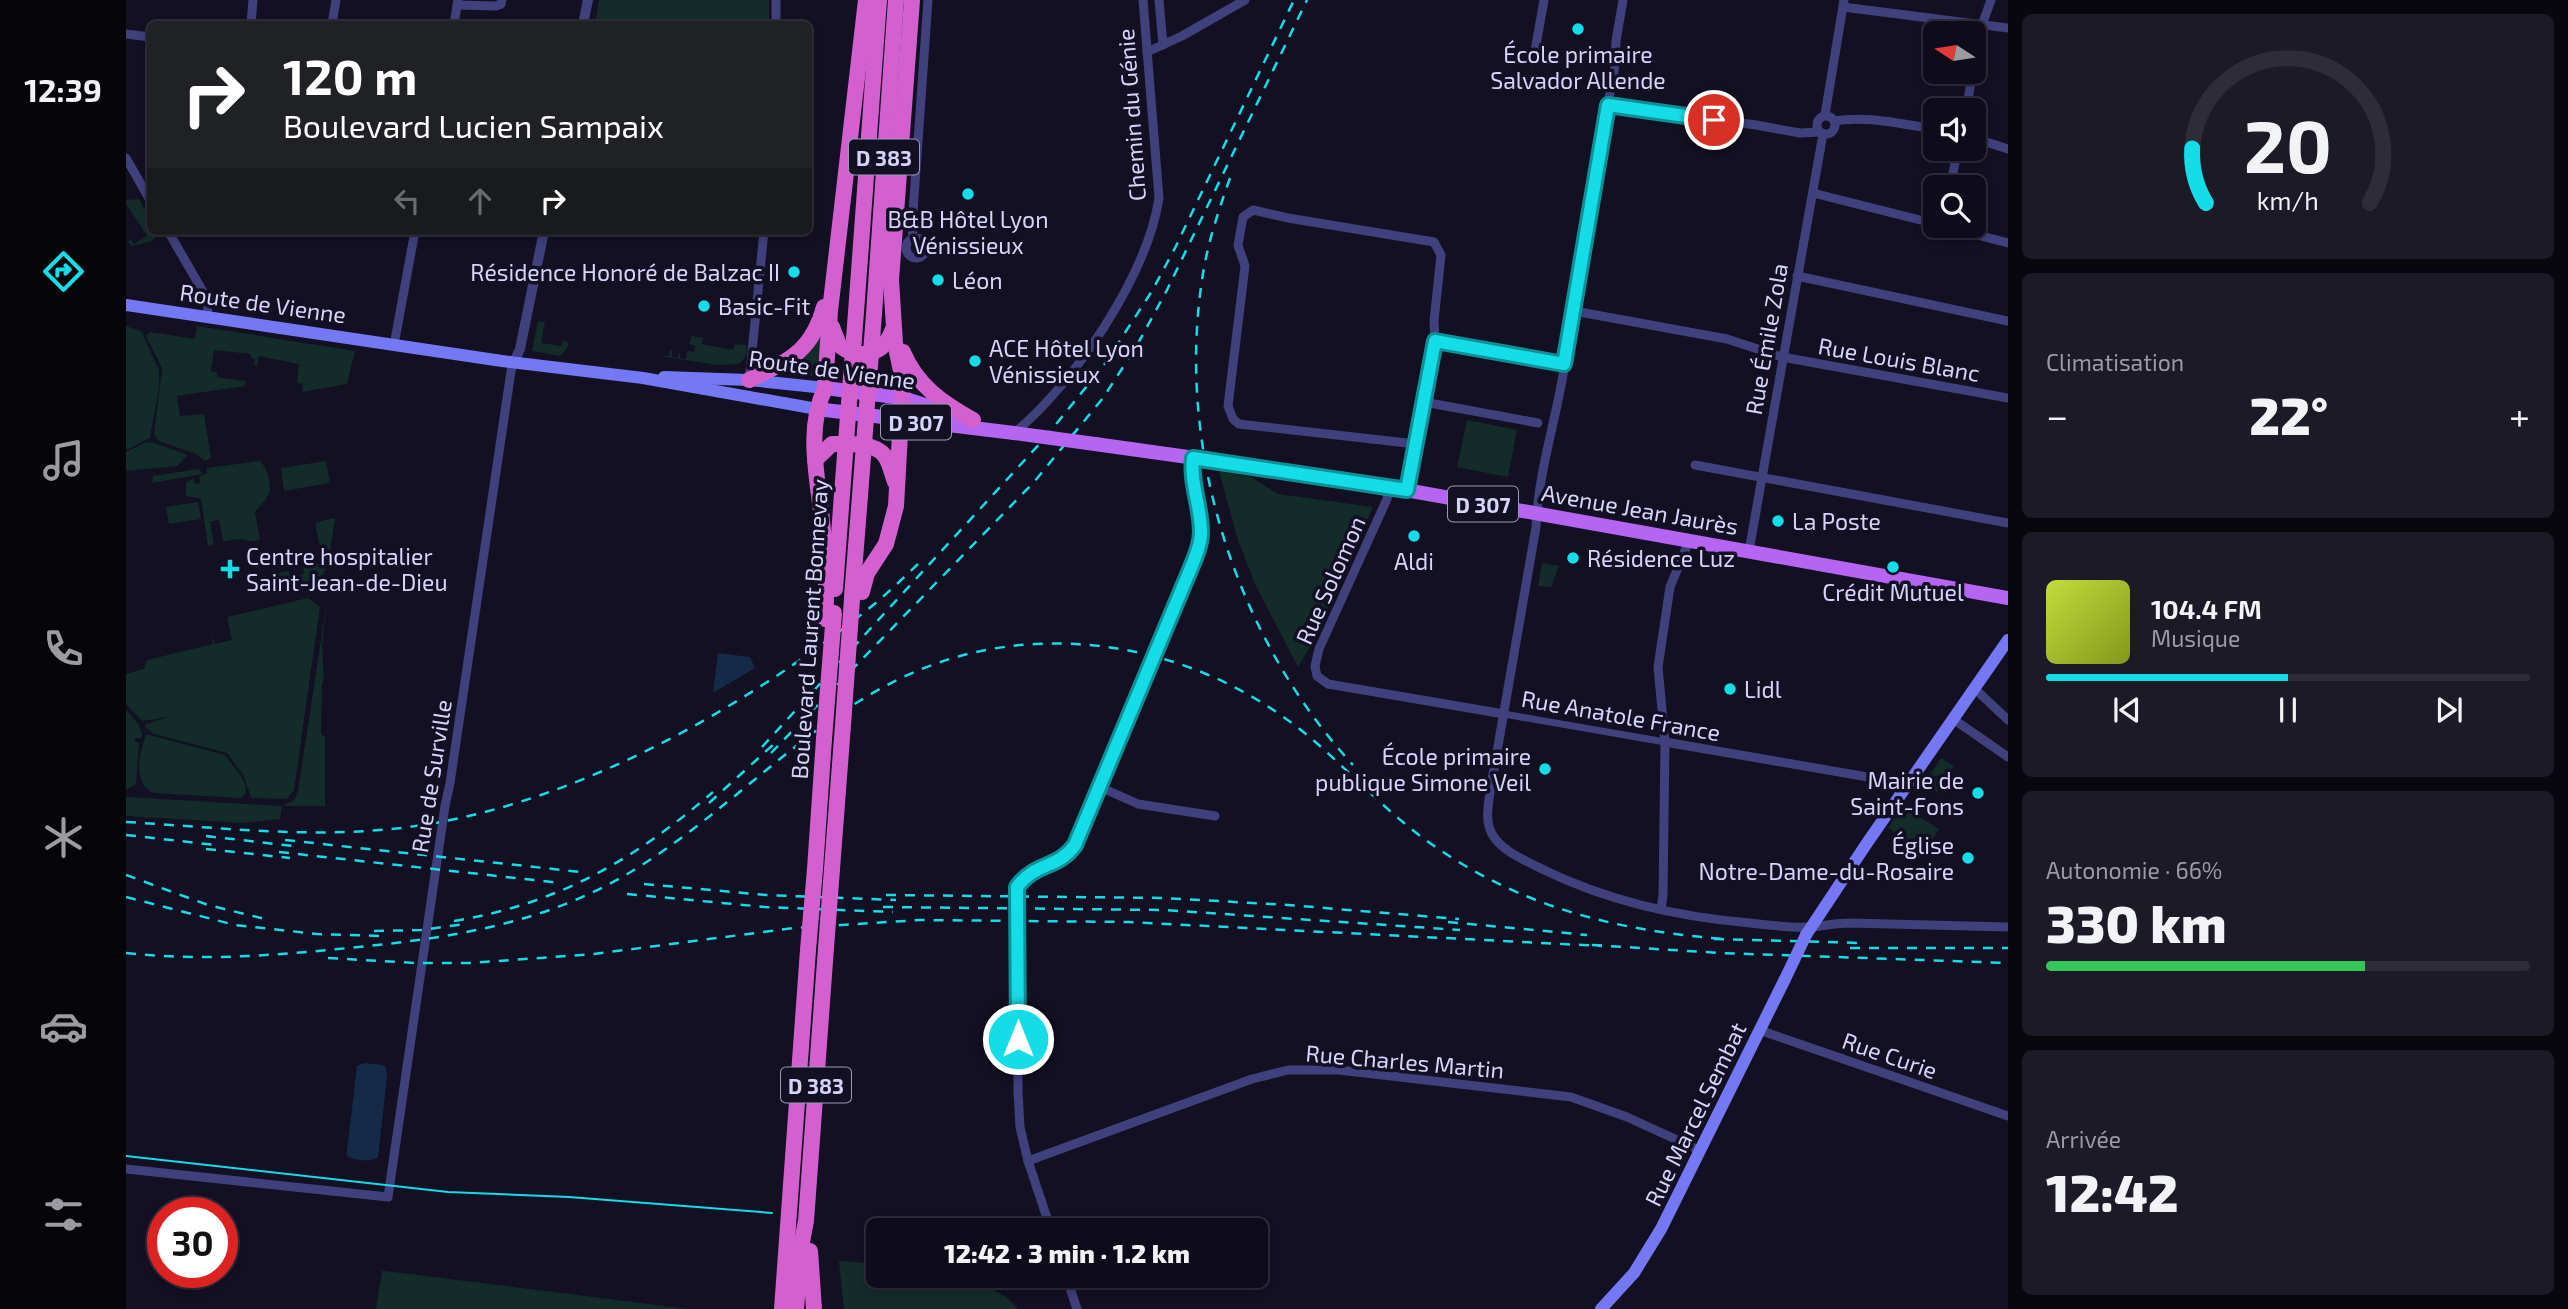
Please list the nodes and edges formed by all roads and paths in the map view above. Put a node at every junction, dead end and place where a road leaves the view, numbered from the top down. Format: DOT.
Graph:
graph roads {
  1 [pos="253,0"];
  2 [pos="336,0"];
  3 [pos="502,0"];
  4 [pos="587,0"];
  5 [pos="776,0"];
  6 [pos="866,0"];
  7 [pos="879,0"];
  8 [pos="895,0"];
  9 [pos="912,0"];
  10 [pos="928,0"];
  11 [pos="1143,0"];
  12 [pos="1159,0"];
  13 [pos="1245,0"];
  14 [pos="1544,0"];
  15 [pos="1623,0"];
  16 [pos="1991,0"];
  17 [pos="458,2"];
  18 [pos="1844,4"];
  19 [pos="251,21"];
  20 [pos="332,21"];
  21 [pos="455,21"];
  22 [pos="584,21"];
  23 [pos="776,21"];
  24 [pos="1956,21"];
  25 [pos="1983,21"];
  26 [pos="1986,25"];
  27 [pos="2008,28"];
  28 [pos="126,33"];
  29 [pos="147,36"];
  30 [pos="1163,45"];
  31 [pos="1147,52"];
  32 [pos="1533,62"];
  33 [pos="1608,105"];
  34 [pos="1825,115"];
  35 [pos="1834,121"];
  36 [pos="1923,127"];
  37 [pos="1821,133"];
  38 [pos="1986,142"];
  39 [pos="2008,149"];
  40 [pos="126,158"];
  41 [pos="1813,193"];
  42 [pos="147,195"];
  43 [pos="1923,221"];
  44 [pos="171,235"];
  45 [pos="414,235"];
  46 [pos="543,235"];
  47 [pos="764,235"];
  48 [pos="1986,237"];
  49 [pos="913,238"];
  50 [pos="2008,243"];
  51 [pos="908,253"];
  52 [pos="835,271"];
  53 [pos="1797,276"];
  54 [pos="891,299"];
  55 [pos="126,305"];
  56 [pos="830,311"];
  57 [pos="1574,311"];
  58 [pos="207,318"];
  59 [pos="2008,321"];
  60 [pos="894,327"];
  61 [pos="1435,341"];
  62 [pos="394,345"];
  63 [pos="1782,357"];
  64 [pos="514,362"];
  65 [pos="1564,364"];
  66 [pos="748,388"];
  67 [pos="825,388"];
  68 [pos="903,398"];
  69 [pos="2008,398"];
  70 [pos="1424,402"];
  71 [pos="817,409"];
  72 [pos="902,420"];
  73 [pos="973,420"];
  74 [pos="1538,423"];
  75 [pos="1014,433"];
  76 [pos="1416,444"];
  77 [pos="1194,458"];
  78 [pos="815,460"];
  79 [pos="1695,465"];
  80 [pos="1762,477"];
  81 [pos="1389,487"];
  82 [pos="897,488"];
  83 [pos="1407,490"];
  84 [pos="1537,514"];
  85 [pos="2008,523"];
  86 [pos="1689,541"];
  87 [pos="1749,551"];
  88 [pos="857,595"];
  89 [pos="2008,598"];
  90 [pos="829,616"];
  91 [pos="2008,640"];
  92 [pos="1328,684"];
  93 [pos="1975,689"];
  94 [pos="1504,715"];
  95 [pos="1953,719"];
  96 [pos="2008,720"];
  97 [pos="1665,742"];
  98 [pos="2008,757"];
  99 [pos="1908,784"];
  100 [pos="1100,787"];
  101 [pos="1215,816"];
  102 [pos="1661,909"];
  103 [pos="2008,927"];
  104 [pos="1808,931"];
  105 [pos="1759,1030"];
  106 [pos="2008,1116"];
  107 [pos="1699,1150"];
  108 [pos="1028,1161"];
  109 [pos="126,1169"];
  110 [pos="1047,1218"];
  111 [pos="806,1221"];
  112 [pos="786,1262"];
  113 [pos="1070,1288"];
  114 [pos="775,1309"];
  115 [pos="782,1309"];
  116 [pos="796,1309"];
  117 [pos="814,1309"];
  118 [pos="1077,1309"];
  119 [pos="1601,1309"];
  1 -- 19 [label="street"];
  2 -- 20 [label="street"];
  3 -- 17 [label="street"];
  4 -- 22 [label="street"];
  5 -- 23 [label="street"];
  6 -- 52 [label="highway"];
  7 -- 90 [label="highway, Boulevard Laurent Bonnevay / D 383, bridge"];
  8 -- 88 [label="highway, Boulevard Laurent Bonnevay / D 383, bridge"];
  9 -- 54 [label="highway"];
  10 -- 49 [label="street"];
  11 -- 31 [label="street, Chemin du Génie"];
  12 -- 30 [label="street"];
  13 -- 30 [label="street"];
  14 -- 32 [label="street"];
  15 -- 33 [label="street"];
  16 -- 25 [label="street"];
  17 -- 21 [label="street"];
  18 -- 24 [label="street"];
  18 -- 34 [label="street, Rue Émile Zola"];
  26 -- 27 [label="street"];
  28 -- 29 [label="street"];
  30 -- 31 [label="street"];
  31 -- 75 [label="street, Chemin du Génie"];
  33 -- 37 [label="street"];
  33 -- 57 [label="street"];
  34 -- 35 [label="street"];
  34 -- 37 [label="street, Rue Émile Zola"];
  35 -- 36 [label="street"];
  35 -- 37 [label="street"];
  37 -- 41 [label="street, Rue Émile Zola"];
  38 -- 39 [label="street"];
  40 -- 42 [label="street"];
  41 -- 43 [label="street"];
  41 -- 53 [label="street, Rue Émile Zola"];
  44 -- 58 [label="street"];
  45 -- 62 [label="street"];
  46 -- 64 [label="street"];
  47 -- 66 [label="street"];
  48 -- 50 [label="street"];
  49 -- 51 [label="street"];
  49 -- 51 [label="street"];
  51 -- 54 [label="street"];
  52 -- 56 [label="highway"];
  52 -- 66 [label="highway"];
  53 -- 59 [label="street"];
  53 -- 63 [label="street, Rue Émile Zola"];
  54 -- 60 [label="highway"];
  55 -- 58 [label="main road, Route de Vienne"];
  56 -- 60 [label="highway"];
  56 -- 67 [label="highway"];
  57 -- 63 [label="street, Rue Louis Blanc"];
  57 -- 65 [label="street"];
  58 -- 62 [label="main road, Route de Vienne"];
  60 -- 68 [label="highway"];
  60 -- 73 [label="highway"];
  61 -- 65 [label="street"];
  61 -- 70 [label="street"];
  61 -- 76 [label="street"];
  62 -- 64 [label="main road, Route de Vienne"];
  63 -- 69 [label="street, Rue Louis Blanc"];
  63 -- 80 [label="street, Rue Émile Zola"];
  64 -- 66 [label="main road, Route de Vienne"];
  64 -- 109 [label="street, Rue de Surville"];
  65 -- 84 [label="street"];
  66 -- 67 [label="main road, Route de Vienne"];
  66 -- 71 [label="main road, Route de Vienne"];
  67 -- 68 [label="main road, Route de Vienne / D 307"];
  67 -- 71 [label="highway"];
  68 -- 72 [label="highway"];
  68 -- 73 [label="main road, Route de Vienne / D 307"];
  70 -- 74 [label="street"];
  70 -- 76 [label="street"];
  71 -- 72 [label="main road, Route de Vienne / D 307"];
  71 -- 78 [label="highway"];
  72 -- 75 [label="main road, Route de Vienne / D 307"];
  72 -- 82 [label="highway"];
  73 -- 75 [label="main road, Route de Vienne / D 307"];
  75 -- 77 [label="main road, Avenue Jean Jaurès / D 307, bridge"];
  76 -- 83 [label="street"];
  77 -- 81 [label="main road, Avenue Jean Jaurès / D 307, bridge"];
  77 -- 100 [label="street, bridge"];
  78 -- 82 [label="highway"];
  78 -- 90 [label="highway"];
  79 -- 80 [label="street"];
  80 -- 85 [label="street"];
  80 -- 87 [label="street, Rue Émile Zola"];
  81 -- 83 [label="main road, Avenue Jean Jaurès / D 307"];
  81 -- 92 [label="street, Rue Solomon"];
  82 -- 88 [label="highway"];
  83 -- 84 [label="main road, Avenue Jean Jaurès / D 307"];
  84 -- 86 [label="main road, Avenue Jean Jaurès / D 307"];
  84 -- 94 [label="street"];
  86 -- 87 [label="main road, Avenue Jean Jaurès / D 307"];
  86 -- 97 [label="street"];
  87 -- 89 [label="main road, Avenue Jean Jaurès / D 307"];
  88 -- 111 [label="highway, Boulevard Laurent Bonnevay / D 383, bridge"];
  90 -- 112 [label="highway, Boulevard Laurent Bonnevay / D 383, bridge"];
  91 -- 93 [label="main road, Rue Marcel Sembat"];
  92 -- 94 [label="street, Rue Anatole France"];
  93 -- 95 [label="main road, Rue Marcel Sembat"];
  93 -- 96 [label="street"];
  94 -- 97 [label="street, Rue Anatole France"];
  94 -- 102 [label="street"];
  95 -- 98 [label="street"];
  95 -- 99 [label="main road, Rue Marcel Sembat"];
  97 -- 99 [label="street, Rue Anatole France"];
  97 -- 102 [label="street"];
  99 -- 104 [label="main road, Rue Marcel Sembat"];
  100 -- 101 [label="street"];
  100 -- 108 [label="street, bridge"];
  102 -- 104 [label="street"];
  103 -- 104 [label="street"];
  104 -- 105 [label="main road, Rue Marcel Sembat, bridge"];
  105 -- 106 [label="street, Rue Curie"];
  105 -- 107 [label="main road, Rue Marcel Sembat"];
  107 -- 108 [label="street, Rue Charles Martin"];
  107 -- 119 [label="main road, Rue Marcel Sembat"];
  108 -- 110 [label="street"];
  111 -- 116 [label="highway, D 383"];
  111 -- 117 [label="highway"];
  112 -- 114 [label="highway"];
  112 -- 115 [label="highway, D 383"];
  113 -- 118 [label="street"];
}
